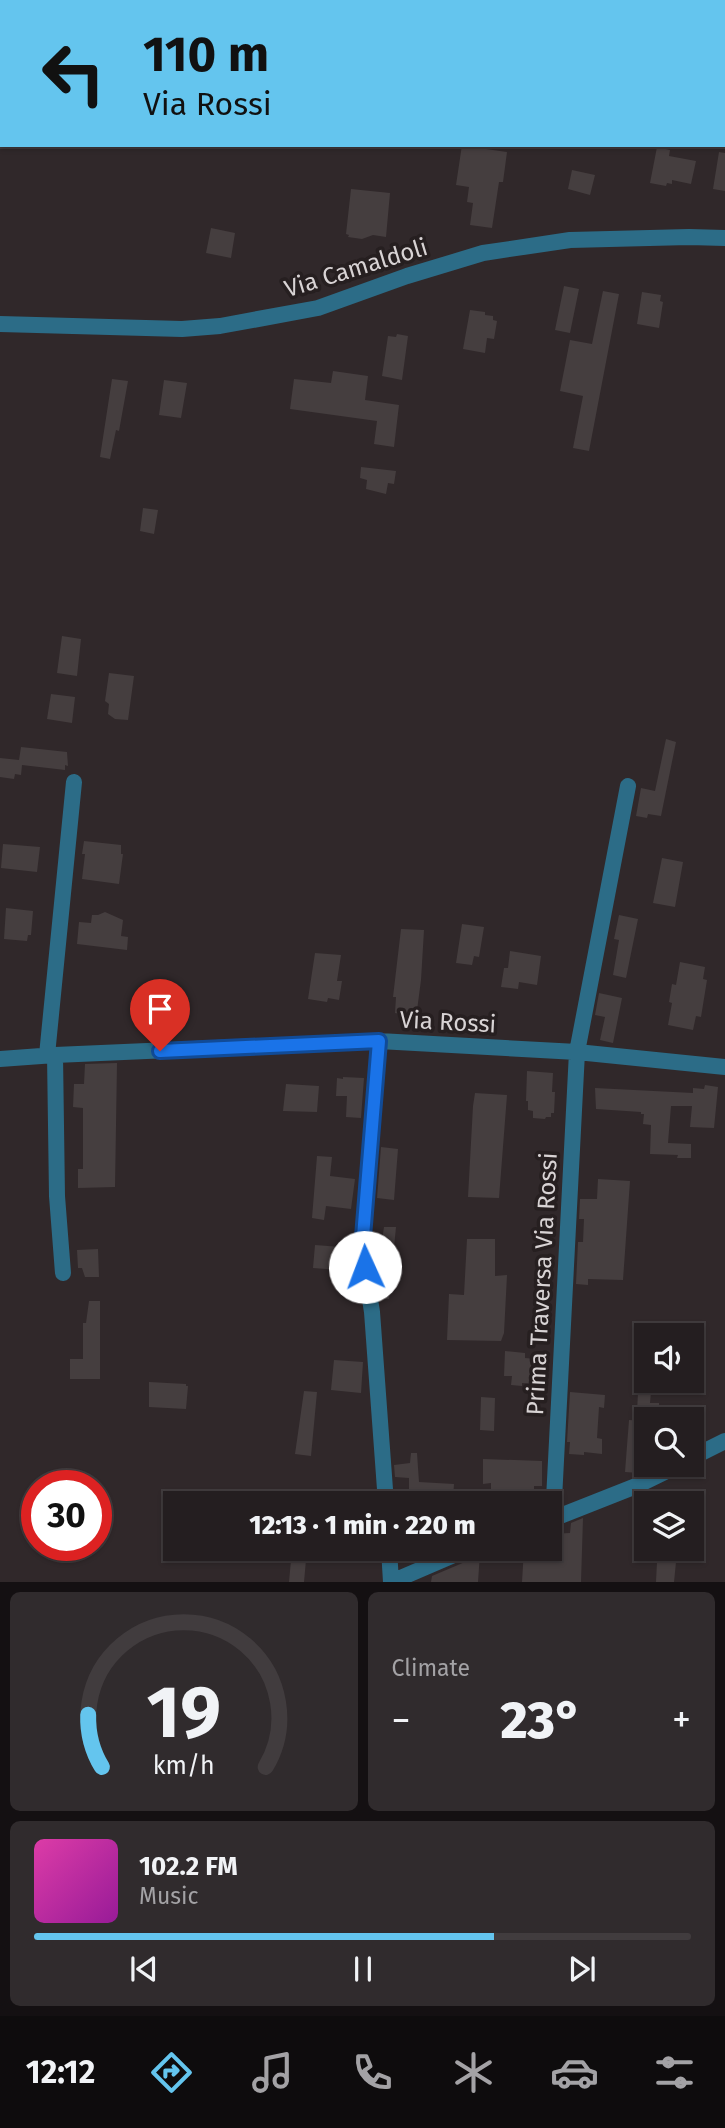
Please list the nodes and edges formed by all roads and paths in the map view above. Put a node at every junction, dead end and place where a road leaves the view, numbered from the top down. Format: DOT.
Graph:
graph roads {
  1 [pos="725,238"];
  2 [pos="0,324"];
  3 [pos="74,782"];
  4 [pos="628,786"];
  5 [pos="379,1041"];
  6 [pos="578,1052"];
  7 [pos="51,1055"];
  8 [pos="0,1059"];
  9 [pos="725,1068"];
  10 [pos="64,1273"];
  11 [pos="725,1441"];
  12 [pos="704,1452"];
  13 [pos="654,1477"];
  14 [pos="385,1491"];
  15 [pos="553,1491"];
  16 [pos="562,1516"];
  17 [pos="390,1561"];
  18 [pos="440,1561"];
  19 [pos="391,1582"];
  1 -- 2 [label="street, Via Camaldoli"];
  3 -- 7 [label="street"];
  4 -- 6 [label="street, Prima Traversa Via Rossi"];
  5 -- 6 [label="street, Via Rossi"];
  5 -- 7 [label="street, Via Rossi"];
  5 -- 14 [label="street"];
  6 -- 9 [label="street, Via Rossi"];
  6 -- 15 [label="street, Prima Traversa Via Rossi"];
  7 -- 8 [label="street, Via Rossi"];
  7 -- 10 [label="street"];
  11 -- 12 [label="street"];
  13 -- 16 [label="street"];
  17 -- 19 [label="street"];
  18 -- 19 [label="street"];
}
